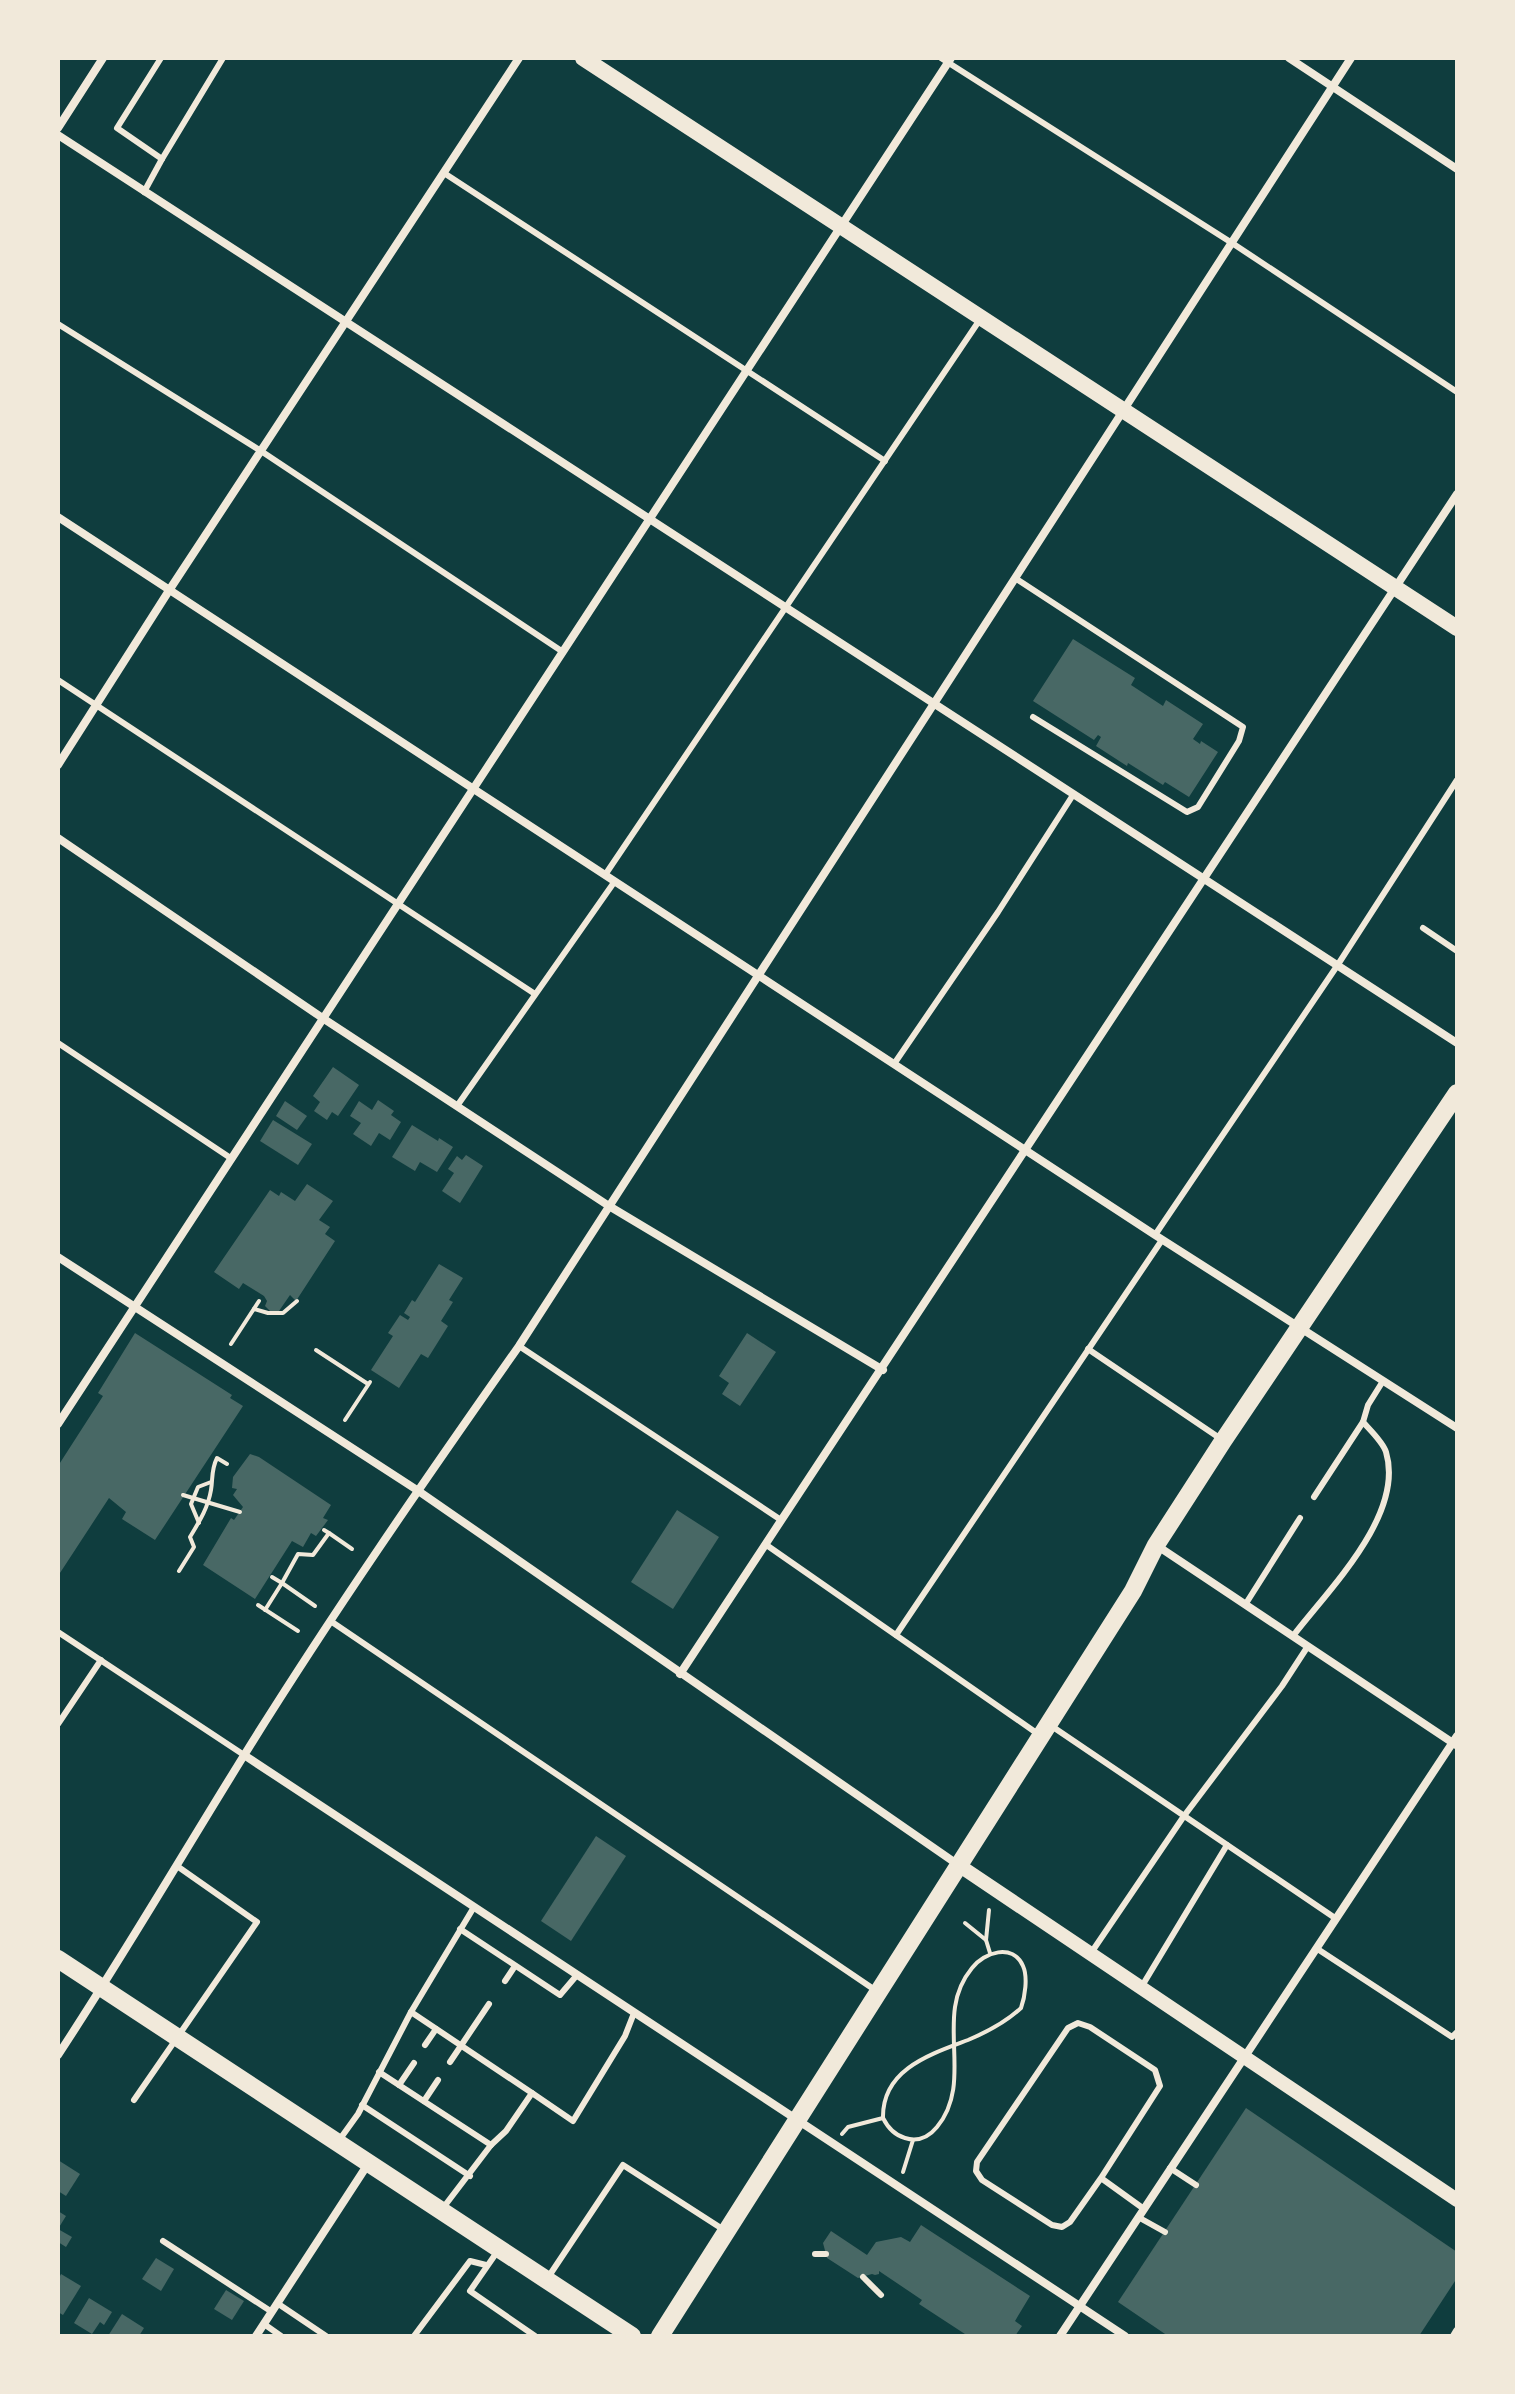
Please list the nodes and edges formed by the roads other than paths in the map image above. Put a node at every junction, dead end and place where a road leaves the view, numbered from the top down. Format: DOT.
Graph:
graph roads {
  1 [pos="103,58"];
  2 [pos="161,58"];
  3 [pos="223,58"];
  4 [pos="519,58"];
  5 [pos="583,58"];
  6 [pos="1289,58"];
  7 [pos="1351,58"];
  8 [pos="946,59"];
  9 [pos="1333,87"];
  10 [pos="58,128"];
  11 [pos="58,135"];
  12 [pos="162,159"];
  13 [pos="1457,169"];
  14 [pos="444,173"];
  15 [pos="144,192"];
  16 [pos="841,226"];
  17 [pos="1232,243"];
  18 [pos="981,318"];
  19 [pos="345,322"];
  20 [pos="58,324"];
  21 [pos="746,371"];
  22 [pos="1457,392"];
  23 [pos="1123,411"];
  24 [pos="261,451"];
  25 [pos="885,461"];
  26 [pos="1457,494"];
  27 [pos="58,517"];
  28 [pos="649,520"];
  29 [pos="1015,578"];
  30 [pos="170,589"];
  31 [pos="1395,589"];
  32 [pos="786,608"];
  33 [pos="1457,628"];
  34 [pos="563,652"];
  35 [pos="58,680"];
  36 [pos="934,704"];
  37 [pos="97,705"];
  38 [pos="1033,717"];
  39 [pos="58,765"];
  40 [pos="1457,780"];
  41 [pos="474,789"];
  42 [pos="1073,795"];
  43 [pos="58,838"];
  44 [pos="605,875"];
  45 [pos="1203,879"];
  46 [pos="615,881"];
  47 [pos="398,905"];
  48 [pos="1423,928"];
  49 [pos="1457,951"];
  50 [pos="1337,966"];
  51 [pos="758,975"];
  52 [pos="535,994"];
  53 [pos="324,1019"];
  54 [pos="58,1043"];
  55 [pos="1457,1043"];
  56 [pos="894,1064"];
  57 [pos="1457,1093"];
  58 [pos="457,1106"];
  59 [pos="1025,1150"];
  60 [pos="232,1159"];
  61 [pos="609,1206"];
  62 [pos="1158,1237"];
  63 [pos="58,1257"];
  64 [pos="135,1307"];
  65 [pos="1298,1326"];
  66 [pos="519,1346"];
  67 [pos="1088,1349"];
  68 [pos="883,1370"];
  69 [pos="1383,1381"];
  70 [pos="1363,1422"];
  71 [pos="58,1424"];
  72 [pos="1457,1428"];
  73 [pos="1223,1441"];
  74 [pos="417,1490"];
  75 [pos="1314,1497"];
  76 [pos="1300,1518"];
  77 [pos="781,1520"];
  78 [pos="765,1544"];
  79 [pos="1156,1545"];
  80 [pos="1245,1605"];
  81 [pos="332,1622"];
  82 [pos="58,1632"];
  83 [pos="896,1635"];
  84 [pos="1293,1636"];
  85 [pos="1308,1646"];
  86 [pos="101,1660"];
  87 [pos="680,1674"];
  88 [pos="58,1724"];
  89 [pos="1045,1730"];
  90 [pos="1456,1741"];
  91 [pos="244,1755"];
  92 [pos="1184,1816"];
  93 [pos="1227,1845"];
  94 [pos="957,1864"];
  95 [pos="177,1866"];
  96 [pos="474,1907"];
  97 [pos="1335,1918"];
  98 [pos="460,1929"];
  99 [pos="1316,1948"];
  100 [pos="1091,1953"];
  101 [pos="58,1959"];
  102 [pos="515,1966"];
  103 [pos="577,1975"];
  104 [pos="505,1981"];
  105 [pos="1141,1987"];
  106 [pos="102,1988"];
  107 [pos="879,1992"];
  108 [pos="489,2004"];
  109 [pos="411,2012"];
  110 [pos="634,2013"];
  111 [pos="436,2029"];
  112 [pos="1455,2036"];
  113 [pos="178,2037"];
  114 [pos="425,2045"];
  115 [pos="461,2046"];
  116 [pos="58,2055"];
  117 [pos="1244,2059"];
  118 [pos="450,2062"];
  119 [pos="414,2063"];
  120 [pos="379,2072"];
  121 [pos="438,2080"];
  122 [pos="399,2085"];
  123 [pos="532,2093"];
  124 [pos="134,2100"];
  125 [pos="424,2101"];
  126 [pos="362,2105"];
  127 [pos="445,2115"];
  128 [pos="799,2120"];
  129 [pos="439,2124"];
  130 [pos="338,2142"];
  131 [pos="491,2145"];
  132 [pos="368,2164"];
  133 [pos="1170,2168"];
  134 [pos="470,2176"];
  135 [pos="1101,2178"];
  136 [pos="1196,2185"];
  137 [pos="1457,2200"];
  138 [pos="441,2211"];
  139 [pos="1141,2213"];
  140 [pos="727,2232"];
  141 [pos="1165,2232"];
  142 [pos="163,2241"];
  143 [pos="500,2250"];
  144 [pos="815,2254"];
  145 [pos="826,2254"];
  146 [pos="486,2265"];
  147 [pos="863,2277"];
  148 [pos="546,2280"];
  149 [pos="881,2295"];
  150 [pos="1079,2306"];
  151 [pos="274,2308"];
  152 [pos="264,2324"];
  153 [pos="256,2336"];
  154 [pos="281,2336"];
  155 [pos="326,2336"];
  156 [pos="414,2336"];
  157 [pos="535,2336"];
  158 [pos="632,2336"];
  159 [pos="660,2336"];
  160 [pos="1060,2336"];
  161 [pos="1125,2336"];
  1 -- 10 [label="street"];
  2 -- 12 [label="lane"];
  3 -- 12 [label="lane"];
  4 -- 14 [label="street"];
  5 -- 16 [label="main road"];
  6 -- 9 [label="street"];
  7 -- 9 [label="street"];
  8 -- 16 [label="street"];
  8 -- 17 [label="lane"];
  9 -- 13 [label="street"];
  9 -- 17 [label="street"];
  11 -- 15 [label="street"];
  12 -- 15 [label="lane"];
  14 -- 19 [label="street"];
  14 -- 21 [label="lane"];
  15 -- 19 [label="street"];
  16 -- 18 [label="main road"];
  16 -- 21 [label="street"];
  17 -- 22 [label="lane"];
  17 -- 23 [label="street"];
  18 -- 23 [label="main road"];
  18 -- 25 [label="lane"];
  19 -- 24 [label="street"];
  19 -- 28 [label="street"];
  20 -- 24 [label="lane"];
  21 -- 25 [label="lane"];
  21 -- 28 [label="street"];
  23 -- 29 [label="street"];
  23 -- 31 [label="main road"];
  24 -- 30 [label="street"];
  24 -- 34 [label="lane"];
  25 -- 32 [label="lane"];
  26 -- 31 [label="street"];
  27 -- 30 [label="street"];
  28 -- 32 [label="street"];
  28 -- 34 [label="street"];
  29 -- 36 [label="street"];
  29 -- 38 [label="lane"];
  30 -- 37 [label="street"];
  30 -- 41 [label="street"];
  31 -- 33 [label="main road"];
  31 -- 45 [label="street"];
  32 -- 36 [label="street"];
  32 -- 44 [label="lane"];
  34 -- 41 [label="street"];
  35 -- 37 [label="lane"];
  36 -- 42 [label="street"];
  36 -- 51 [label="street"];
  37 -- 39 [label="street"];
  37 -- 47 [label="lane"];
  40 -- 50 [label="lane"];
  41 -- 44 [label="street"];
  41 -- 47 [label="street"];
  42 -- 45 [label="street"];
  42 -- 56 [label="lane"];
  43 -- 53 [label="street"];
  44 -- 46 [label="street"];
  45 -- 50 [label="street"];
  45 -- 59 [label="street"];
  46 -- 51 [label="street"];
  46 -- 52 [label="lane"];
  47 -- 52 [label="lane"];
  47 -- 53 [label="street"];
  48 -- 49 [label="lane"];
  50 -- 55 [label="street"];
  50 -- 62 [label="lane"];
  51 -- 56 [label="street"];
  51 -- 61 [label="street"];
  52 -- 58 [label="lane"];
  53 -- 58 [label="street"];
  53 -- 60 [label="street"];
  54 -- 60 [label="lane"];
  56 -- 59 [label="street"];
  57 -- 65 [label="main road"];
  58 -- 61 [label="street"];
  59 -- 62 [label="street"];
  59 -- 68 [label="street"];
  60 -- 64 [label="street"];
  61 -- 66 [label="street"];
  61 -- 68 [label="street"];
  62 -- 65 [label="street"];
  62 -- 67 [label="lane"];
  63 -- 64 [label="street"];
  64 -- 71 [label="street"];
  64 -- 74 [label="street"];
  65 -- 69 [label="street"];
  65 -- 73 [label="main road"];
  66 -- 74 [label="street"];
  66 -- 77 [label="lane"];
  67 -- 73 [label="lane"];
  67 -- 83 [label="lane"];
  68 -- 77 [label="street"];
  69 -- 70 [label="lane"];
  69 -- 72 [label="street"];
  70 -- 75 [label="lane"];
  70 -- 84 [label="lane"];
  73 -- 79 [label="main road"];
  74 -- 81 [label="street"];
  74 -- 87 [label="street"];
  76 -- 80 [label="lane"];
  77 -- 78 [label="street"];
  78 -- 83 [label="lane"];
  78 -- 87 [label="street"];
  79 -- 80 [label="street"];
  79 -- 89 [label="main road"];
  80 -- 84 [label="street"];
  81 -- 91 [label="street"];
  81 -- 107 [label="lane"];
  82 -- 86 [label="lane"];
  83 -- 89 [label="lane"];
  84 -- 85 [label="street"];
  85 -- 90 [label="street"];
  85 -- 92 [label="lane"];
  86 -- 88 [label="lane"];
  86 -- 91 [label="lane"];
  87 -- 94 [label="street"];
  89 -- 92 [label="lane"];
  89 -- 94 [label="main road"];
  90 -- 97 [label="street"];
  91 -- 95 [label="street"];
  91 -- 96 [label="street"];
  92 -- 93 [label="lane"];
  92 -- 100 [label="lane"];
  93 -- 97 [label="lane"];
  93 -- 105 [label="lane"];
  94 -- 100 [label="street"];
  94 -- 107 [label="main road"];
  95 -- 106 [label="street"];
  95 -- 113 [label="lane"];
  96 -- 98 [label="lane"];
  96 -- 103 [label="street"];
  97 -- 99 [label="street"];
  98 -- 102 [label="lane"];
  98 -- 109 [label="lane"];
  99 -- 112 [label="lane"];
  99 -- 117 [label="street"];
  100 -- 105 [label="street"];
  101 -- 106 [label="main road"];
  102 -- 103 [label="lane"];
  102 -- 104 [label="lane"];
  103 -- 110 [label="street"];
  105 -- 117 [label="street"];
  106 -- 113 [label="main road"];
  106 -- 116 [label="street"];
  107 -- 128 [label="main road"];
  108 -- 115 [label="lane"];
  109 -- 111 [label="lane"];
  109 -- 120 [label="lane"];
  110 -- 123 [label="lane"];
  110 -- 128 [label="street"];
  111 -- 114 [label="lane"];
  111 -- 115 [label="lane"];
  113 -- 124 [label="lane"];
  113 -- 130 [label="main road"];
  115 -- 118 [label="lane"];
  115 -- 123 [label="lane"];
  117 -- 133 [label="street"];
  117 -- 137 [label="street"];
  119 -- 122 [label="lane"];
  120 -- 122 [label="lane"];
  120 -- 126 [label="lane"];
  121 -- 125 [label="lane"];
  122 -- 125 [label="lane"];
  123 -- 131 [label="lane"];
  125 -- 127 [label="lane"];
  126 -- 130 [label="lane"];
  126 -- 134 [label="lane"];
  127 -- 129 [label="lane"];
  127 -- 131 [label="lane"];
  128 -- 140 [label="main road"];
  128 -- 150 [label="street"];
  130 -- 132 [label="main road"];
  131 -- 134 [label="lane"];
  132 -- 138 [label="main road"];
  132 -- 151 [label="street"];
  133 -- 136 [label="lane"];
  133 -- 139 [label="street"];
  134 -- 138 [label="lane"];
  135 -- 135 [label="lane"];
  135 -- 139 [label="lane"];
  138 -- 143 [label="main road"];
  139 -- 141 [label="lane"];
  139 -- 150 [label="street"];
  140 -- 148 [label="lane"];
  140 -- 159 [label="main road"];
  142 -- 151 [label="lane"];
  143 -- 146 [label="lane"];
  143 -- 148 [label="main road"];
  144 -- 145 [label="lane"];
  146 -- 156 [label="lane"];
  146 -- 157 [label="lane"];
  147 -- 149 [label="lane"];
  148 -- 158 [label="main road"];
  150 -- 160 [label="street"];
  150 -- 161 [label="street"];
  151 -- 152 [label="street"];
  151 -- 155 [label="lane"];
  152 -- 153 [label="street"];
  152 -- 154 [label="lane"];
}
